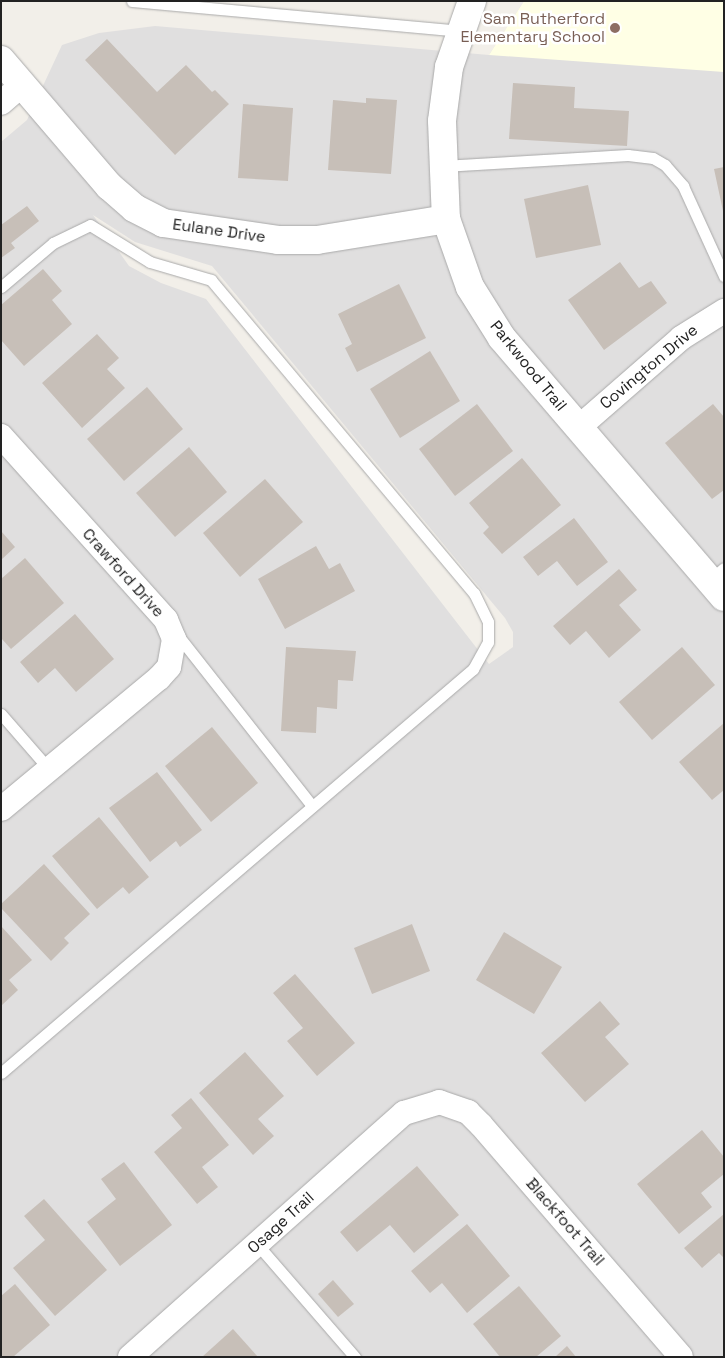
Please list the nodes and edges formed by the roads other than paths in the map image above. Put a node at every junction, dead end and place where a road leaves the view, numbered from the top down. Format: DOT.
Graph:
graph roads {
  1 [pos="132,1"];
  2 [pos="472,1"];
  3 [pos="462,31"];
  4 [pos="1,60"];
  5 [pos="23,84"];
  6 [pos="1,103"];
  7 [pos="442,166"];
  8 [pos="446,219"];
  9 [pos="724,276"];
  10 [pos="1,287"];
  11 [pos="724,311"];
  12 [pos="578,428"];
  13 [pos="1,436"];
  14 [pos="719,582"];
  15 [pos="166,620"];
  16 [pos="1,714"];
  17 [pos="49,769"];
  18 [pos="312,806"];
  19 [pos="1,809"];
  20 [pos="1,1073"];
  21 [pos="439,1102"];
  22 [pos="257,1244"];
  23 [pos="130,1357"];
  24 [pos="355,1357"];
  25 [pos="681,1357"];
  1 -- 3 [label="lane"];
  2 -- 3 [label="street, Parkwood Trail"];
  3 -- 7 [label="street, Parkwood Trail"];
  4 -- 5 [label="street, Eulane Drive"];
  5 -- 6 [label="street"];
  5 -- 8 [label="street, Eulane Drive"];
  7 -- 8 [label="street, Parkwood Trail"];
  7 -- 9 [label="lane"];
  8 -- 12 [label="street, Parkwood Trail"];
  10 -- 18 [label="lane"];
  11 -- 12 [label="street, Covington Drive"];
  12 -- 14 [label="street, Parkwood Trail"];
  13 -- 15 [label="street, Crawford Drive"];
  15 -- 17 [label="street, Crawford Drive"];
  15 -- 18 [label="lane"];
  16 -- 17 [label="lane"];
  17 -- 19 [label="street, Crawford Drive"];
  18 -- 20 [label="lane"];
  21 -- 22 [label="street, Osage Trail"];
  21 -- 25 [label="street, Blackfoot Trail"];
  22 -- 23 [label="street, Osage Trail"];
  22 -- 24 [label="lane"];
}
